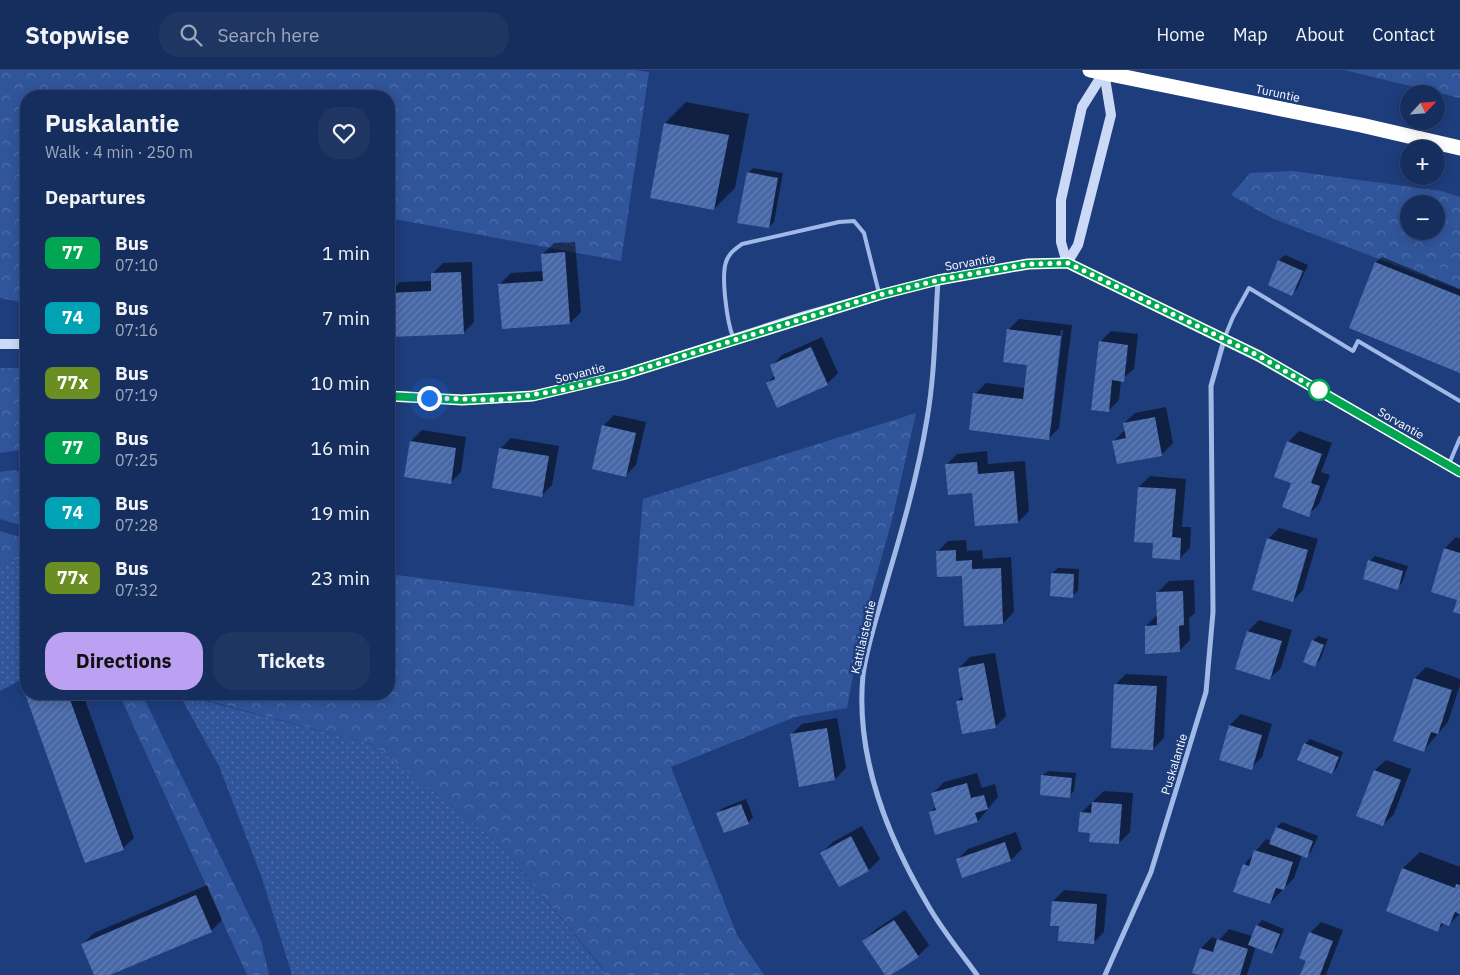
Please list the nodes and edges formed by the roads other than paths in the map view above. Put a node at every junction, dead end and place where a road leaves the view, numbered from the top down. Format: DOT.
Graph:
graph roads {
  1 [pos="1097,71"];
  2 [pos="1460,148"];
  3 [pos="1068,263"];
  4 [pos="938,280"];
  5 [pos="879,295"];
  6 [pos="734,339"];
  7 [pos="1224,339"];
  8 [pos="0,344"];
  9 [pos="20,344"];
  10 [pos="395,396"];
  11 [pos="1460,401"];
  12 [pos="1460,438"];
  13 [pos="1449,465"];
  14 [pos="1460,472"];
  15 [pos="977,975"];
  16 [pos="1105,975"];
  1 -- 2 [label="highway, Turuntie"];
  1 -- 3 [label="main road"];
  1 -- 3 [label="main road"];
  3 -- 4 [label="main road, Sorvantie"];
  3 -- 7 [label="main road, Sorvantie"];
  4 -- 5 [label="main road, Sorvantie"];
  4 -- 15 [label="street, Kattilaistentie"];
  5 -- 6 [label="main road, Sorvantie"];
  5 -- 6 [label="lane"];
  6 -- 10 [label="main road, Sorvantie"];
  7 -- 11 [label="lane"];
  7 -- 13 [label="main road, Sorvantie"];
  7 -- 16 [label="street, Puskalantie"];
  8 -- 9 [label="main road"];
  12 -- 13 [label="lane"];
  13 -- 14 [label="main road, Sorvantie"];
}
